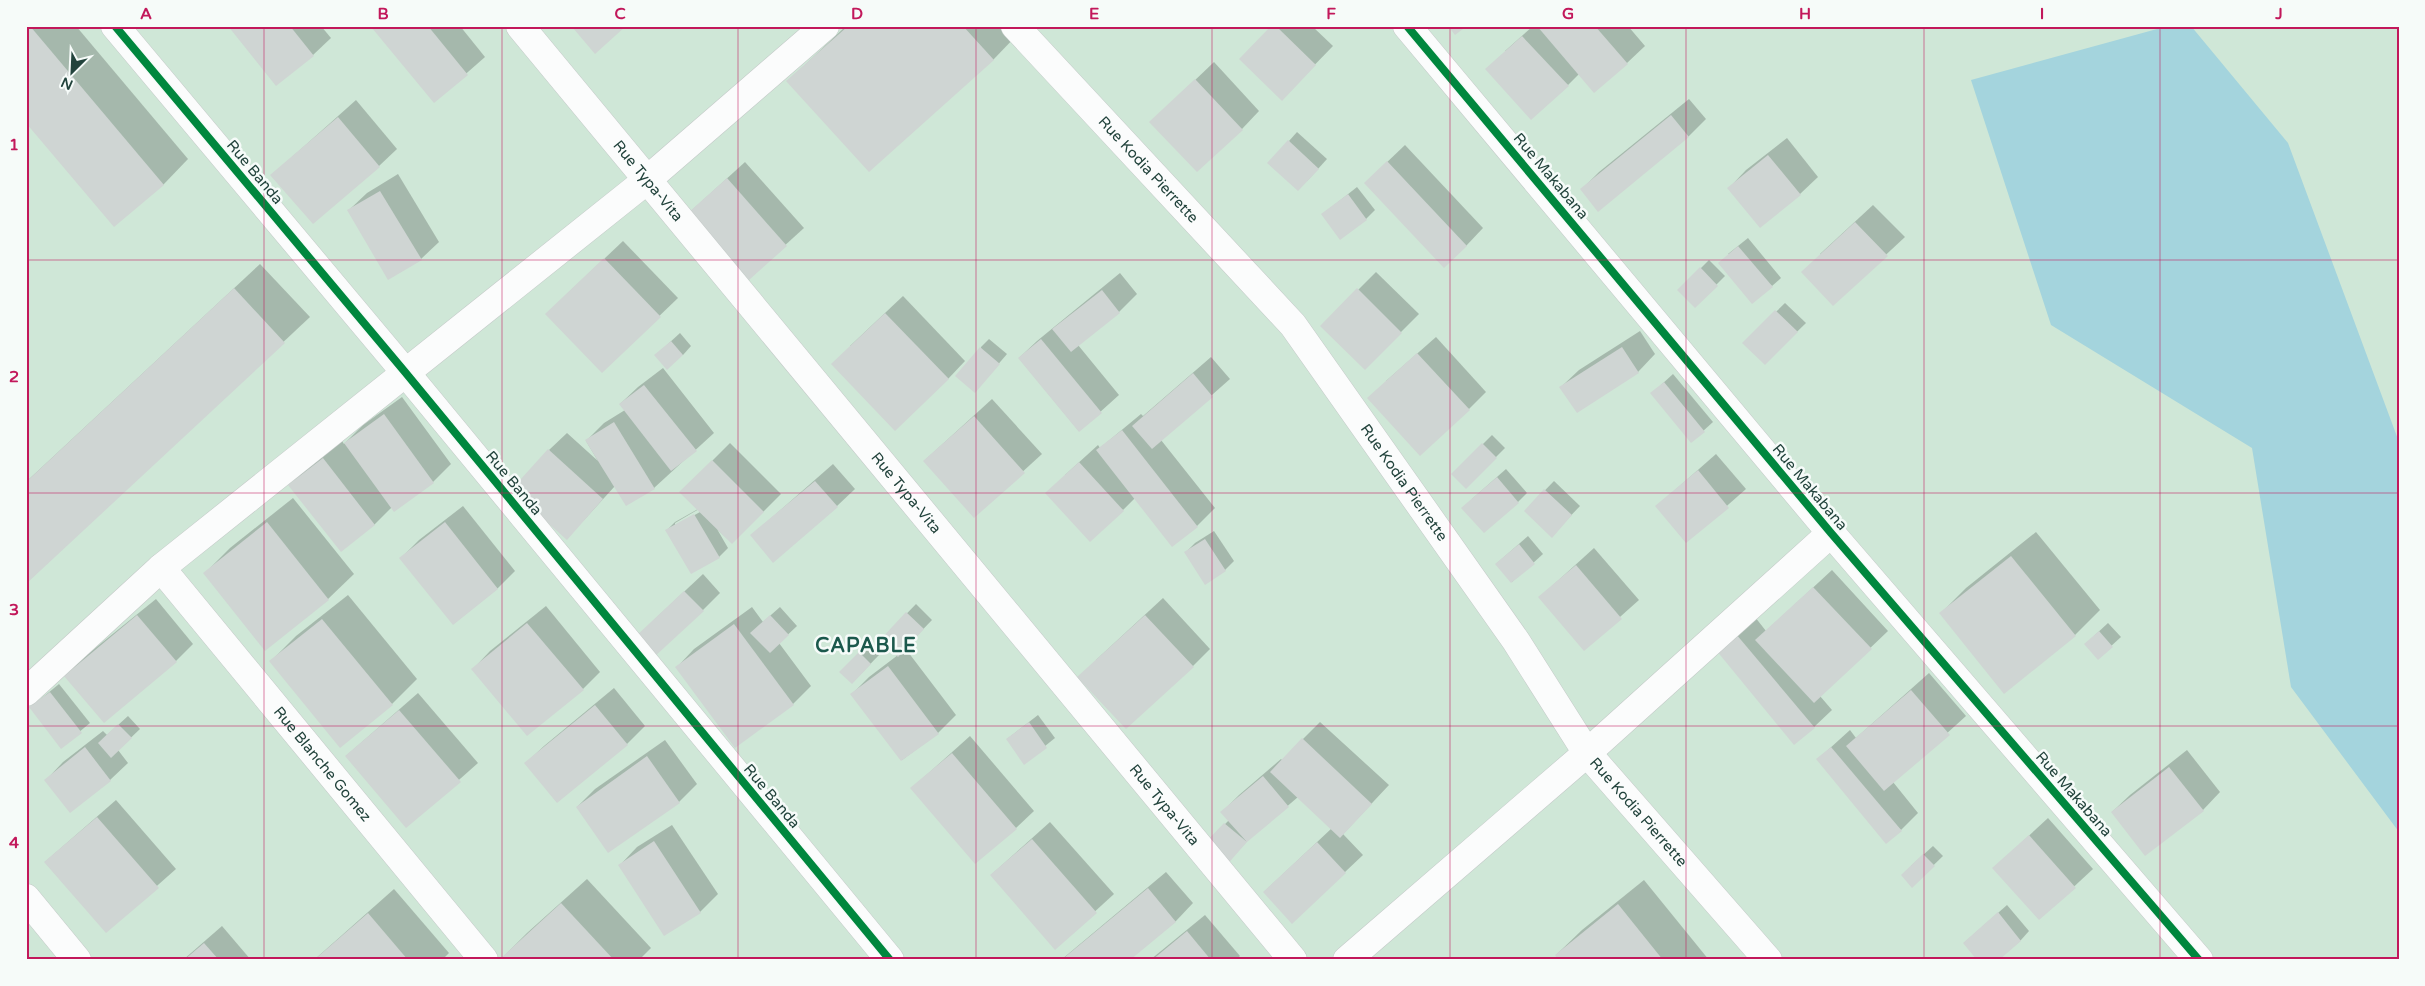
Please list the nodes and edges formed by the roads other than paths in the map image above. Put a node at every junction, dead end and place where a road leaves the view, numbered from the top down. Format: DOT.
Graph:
graph roads {
  1 [pos="115,26"];
  2 [pos="520,26"];
  3 [pos="825,26"];
  4 [pos="1015,26"];
  5 [pos="1407,26"];
  6 [pos="647,180"];
  7 [pos="405,372"];
  8 [pos="1830,533"];
  9 [pos="161,568"];
  10 [pos="26,692"];
  11 [pos="1587,753"];
  12 [pos="26,898"];
  13 [pos="77,960"];
  14 [pos="484,960"];
  15 [pos="890,960"];
  16 [pos="1294,960"];
  17 [pos="1347,960"];
  18 [pos="1768,960"];
  19 [pos="2199,960"];
  1 -- 7 [label="street, Rue Banda"];
  2 -- 6 [label="street, Rue Typa-Vita"];
  3 -- 6 [label="street"];
  4 -- 11 [label="street, Rue Kodia Pierrette"];
  5 -- 8 [label="street, Rue Makabana"];
  6 -- 7 [label="street"];
  6 -- 16 [label="street, Rue Typa-Vita"];
  7 -- 9 [label="street"];
  7 -- 15 [label="street, Rue Banda"];
  8 -- 11 [label="street"];
  8 -- 19 [label="street, Rue Makabana"];
  9 -- 10 [label="street"];
  9 -- 14 [label="street, Rue Blanche Gomez"];
  11 -- 17 [label="street"];
  11 -- 18 [label="street, Rue Kodia Pierrette"];
  12 -- 13 [label="street"];
}
